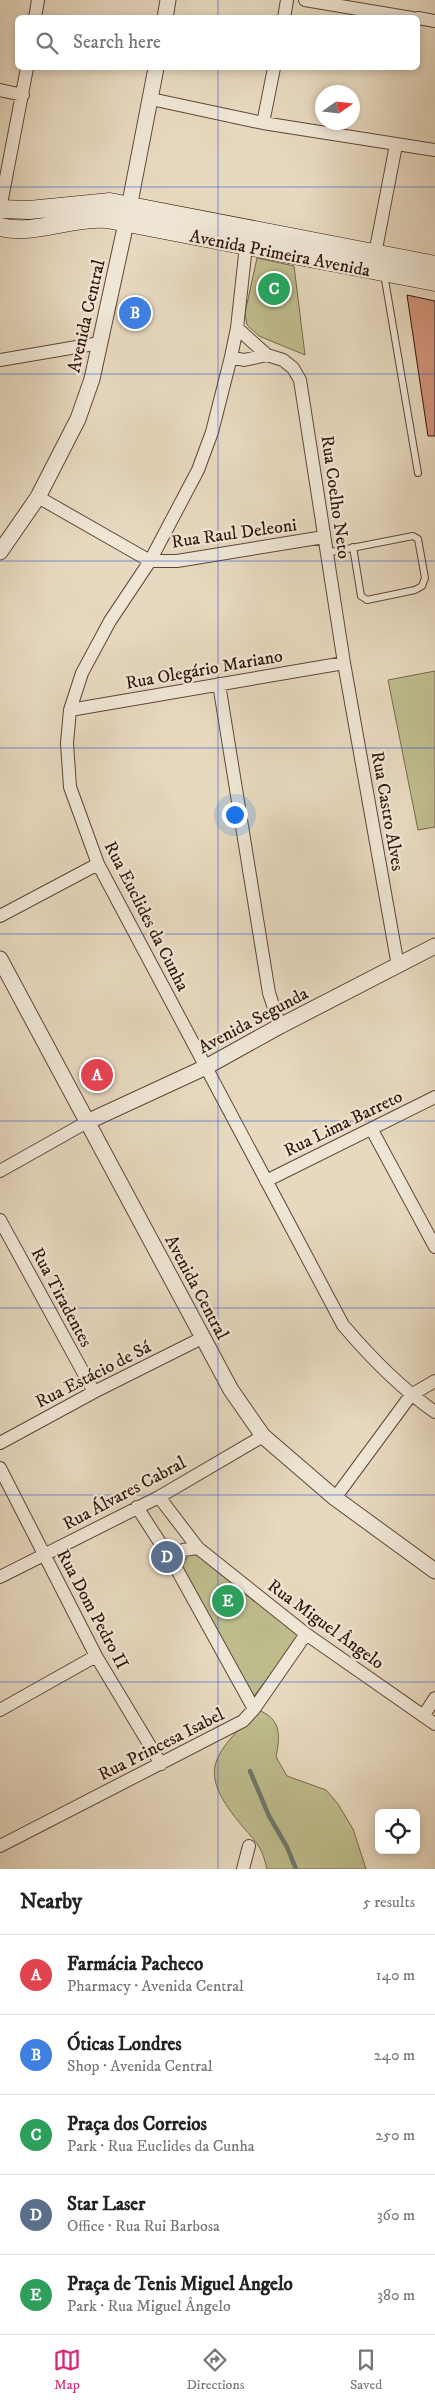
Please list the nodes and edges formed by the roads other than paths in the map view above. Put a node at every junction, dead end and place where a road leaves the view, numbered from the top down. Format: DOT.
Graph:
graph roads {
  1 [pos="38,0"];
  2 [pos="168,0"];
  3 [pos="288,0"];
  4 [pos="306,0"];
  5 [pos="36,15"];
  6 [pos="166,15"];
  7 [pos="285,15"];
  8 [pos="394,15"];
  9 [pos="420,18"];
  10 [pos="435,21"];
  11 [pos="27,70"];
  12 [pos="156,70"];
  13 [pos="274,70"];
  14 [pos="0,90"];
  15 [pos="23,95"];
  16 [pos="151,98"];
  17 [pos="263,123"];
  18 [pos="396,145"];
  19 [pos="435,150"];
  20 [pos="129,205"];
  21 [pos="0,209"];
  22 [pos="126,223"];
  23 [pos="0,227"];
  24 [pos="246,246"];
  25 [pos="375,254"];
  26 [pos="435,265"];
  27 [pos="384,273"];
  28 [pos="435,282"];
  29 [pos="237,328"];
  30 [pos="100,343"];
  31 [pos="267,355"];
  32 [pos="231,357"];
  33 [pos="0,360"];
  34 [pos="418,473"];
  35 [pos="38,497"];
  36 [pos="324,537"];
  37 [pos="353,547"];
  38 [pos="0,552"];
  39 [pos="326,552"];
  40 [pos="150,561"];
  41 [pos="344,663"];
  42 [pos="219,684"];
  43 [pos="70,710"];
  44 [pos="98,864"];
  45 [pos="0,916"];
  46 [pos="435,946"];
  47 [pos="0,959"];
  48 [pos="398,966"];
  49 [pos="280,1026"];
  50 [pos="206,1067"];
  51 [pos="435,1097"];
  52 [pos="87,1122"];
  53 [pos="372,1130"];
  54 [pos="0,1172"];
  55 [pos="266,1181"];
  56 [pos="0,1220"];
  57 [pos="435,1247"];
  58 [pos="202,1338"];
  59 [pos="435,1382"];
  60 [pos="94,1392"];
  61 [pos="411,1395"];
  62 [pos="435,1412"];
  63 [pos="263,1436"];
  64 [pos="0,1443"];
  65 [pos="0,1468"];
  66 [pos="158,1497"];
  67 [pos="335,1498"];
  68 [pos="137,1507"];
  69 [pos="198,1548"];
  70 [pos="43,1555"];
  71 [pos="174,1566"];
  72 [pos="435,1571"];
  73 [pos="0,1577"];
  74 [pos="306,1634"];
  75 [pos="96,1656"];
  76 [pos="435,1698"];
  77 [pos="254,1709"];
  78 [pos="0,1710"];
  79 [pos="424,1715"];
  80 [pos="435,1724"];
  81 [pos="162,1764"];
  82 [pos="0,1846"];
  83 [pos="249,1846"];
  84 [pos="242,1869"];
  1 -- 5 [label="street"];
  2 -- 6 [label="street"];
  3 -- 7 [label="street"];
  4 -- 8 [label="street"];
  9 -- 10 [label="street"];
  11 -- 15 [label="street"];
  12 -- 16 [label="street, Avenida Central"];
  13 -- 17 [label="street"];
  14 -- 15 [label="street"];
  15 -- 21 [label="street"];
  16 -- 17 [label="street"];
  16 -- 20 [label="street, Avenida Central"];
  17 -- 18 [label="street"];
  18 -- 19 [label="street"];
  18 -- 25 [label="street"];
  20 -- 21 [label="main road, Avenida Primeira Avenida"];
  20 -- 22 [label="street, Avenida Central"];
  20 -- 25 [label="main road, Avenida Primeira Avenida"];
  22 -- 23 [label="main road, Avenida Primeira Avenida"];
  22 -- 24 [label="main road, Avenida Primeira Avenida"];
  22 -- 30 [label="street, Avenida Central"];
  24 -- 27 [label="main road, Avenida Primeira Avenida"];
  24 -- 29 [label="street, Rua Euclides da Cunha"];
  25 -- 26 [label="main road, Avenida Primeira Avenida"];
  27 -- 28 [label="main road, Avenida Primeira Avenida"];
  27 -- 34 [label="lane"];
  29 -- 31 [label="street, Rua Coelho Neto"];
  29 -- 32 [label="street, Rua Euclides da Cunha"];
  30 -- 33 [label="street"];
  30 -- 35 [label="street, Avenida Central"];
  31 -- 32 [label="street"];
  31 -- 36 [label="street, Rua Coelho Neto"];
  32 -- 40 [label="street, Rua Euclides da Cunha"];
  35 -- 38 [label="street, Avenida Central"];
  35 -- 40 [label="street"];
  36 -- 39 [label="street, Rua Coelho Neto"];
  36 -- 40 [label="street, Rua Raul Deleoni"];
  37 -- 37 [label="lane"];
  37 -- 39 [label="lane"];
  39 -- 41 [label="street, Rua Coelho Neto"];
  40 -- 43 [label="street, Rua Euclides da Cunha"];
  41 -- 42 [label="street, Rua Olegário Mariano"];
  41 -- 48 [label="street, Rua Castro Alves"];
  42 -- 43 [label="street, Rua Olegário Mariano"];
  42 -- 49 [label="street"];
  43 -- 44 [label="street, Rua Euclides da Cunha"];
  44 -- 45 [label="street"];
  44 -- 50 [label="street, Rua Euclides da Cunha"];
  46 -- 48 [label="street, Avenida Segunda"];
  47 -- 52 [label="street, Avenida Central"];
  48 -- 49 [label="street, Avenida Segunda"];
  49 -- 50 [label="street, Avenida Segunda"];
  50 -- 52 [label="street, Avenida Segunda"];
  50 -- 55 [label="street, Rua Euclides da Cunha"];
  51 -- 53 [label="street, Rua Lima Barreto"];
  52 -- 54 [label="street"];
  52 -- 58 [label="street, Avenida Central"];
  53 -- 55 [label="street, Rua Lima Barreto"];
  53 -- 57 [label="street"];
  55 -- 61 [label="street, Rua Euclides da Cunha"];
  56 -- 60 [label="street, Rua Tiradentes"];
  58 -- 60 [label="street, Rua Estácio de Sá"];
  58 -- 63 [label="street, Avenida Central"];
  59 -- 61 [label="street"];
  60 -- 64 [label="street, Rua Estácio de Sá"];
  61 -- 62 [label="street, Rua Euclides da Cunha"];
  61 -- 67 [label="street"];
  63 -- 66 [label="street, Rua Álvares Cabral"];
  63 -- 67 [label="street, Avenida Central"];
  65 -- 70 [label="street, Rua Dom Pedro II"];
  66 -- 68 [label="street, Rua Álvares Cabral"];
  66 -- 69 [label="street, Rua Miguel Ângelo"];
  67 -- 72 [label="street, Avenida Central"];
  68 -- 70 [label="street, Rua Álvares Cabral"];
  68 -- 71 [label="street"];
  69 -- 71 [label="street"];
  69 -- 74 [label="street, Rua Miguel Ângelo"];
  70 -- 73 [label="street, Rua Álvares Cabral"];
  70 -- 75 [label="street, Rua Dom Pedro II"];
  71 -- 77 [label="street"];
  74 -- 77 [label="street, Rua Princesa Isabel"];
  74 -- 79 [label="street, Rua Miguel Ângelo"];
  75 -- 78 [label="street"];
  75 -- 81 [label="street, Rua Dom Pedro II"];
  76 -- 79 [label="street"];
  77 -- 81 [label="street, Rua Princesa Isabel"];
  79 -- 80 [label="street, Rua Miguel Ângelo"];
  81 -- 82 [label="street, Rua Princesa Isabel"];
  83 -- 84 [label="street"];
}
